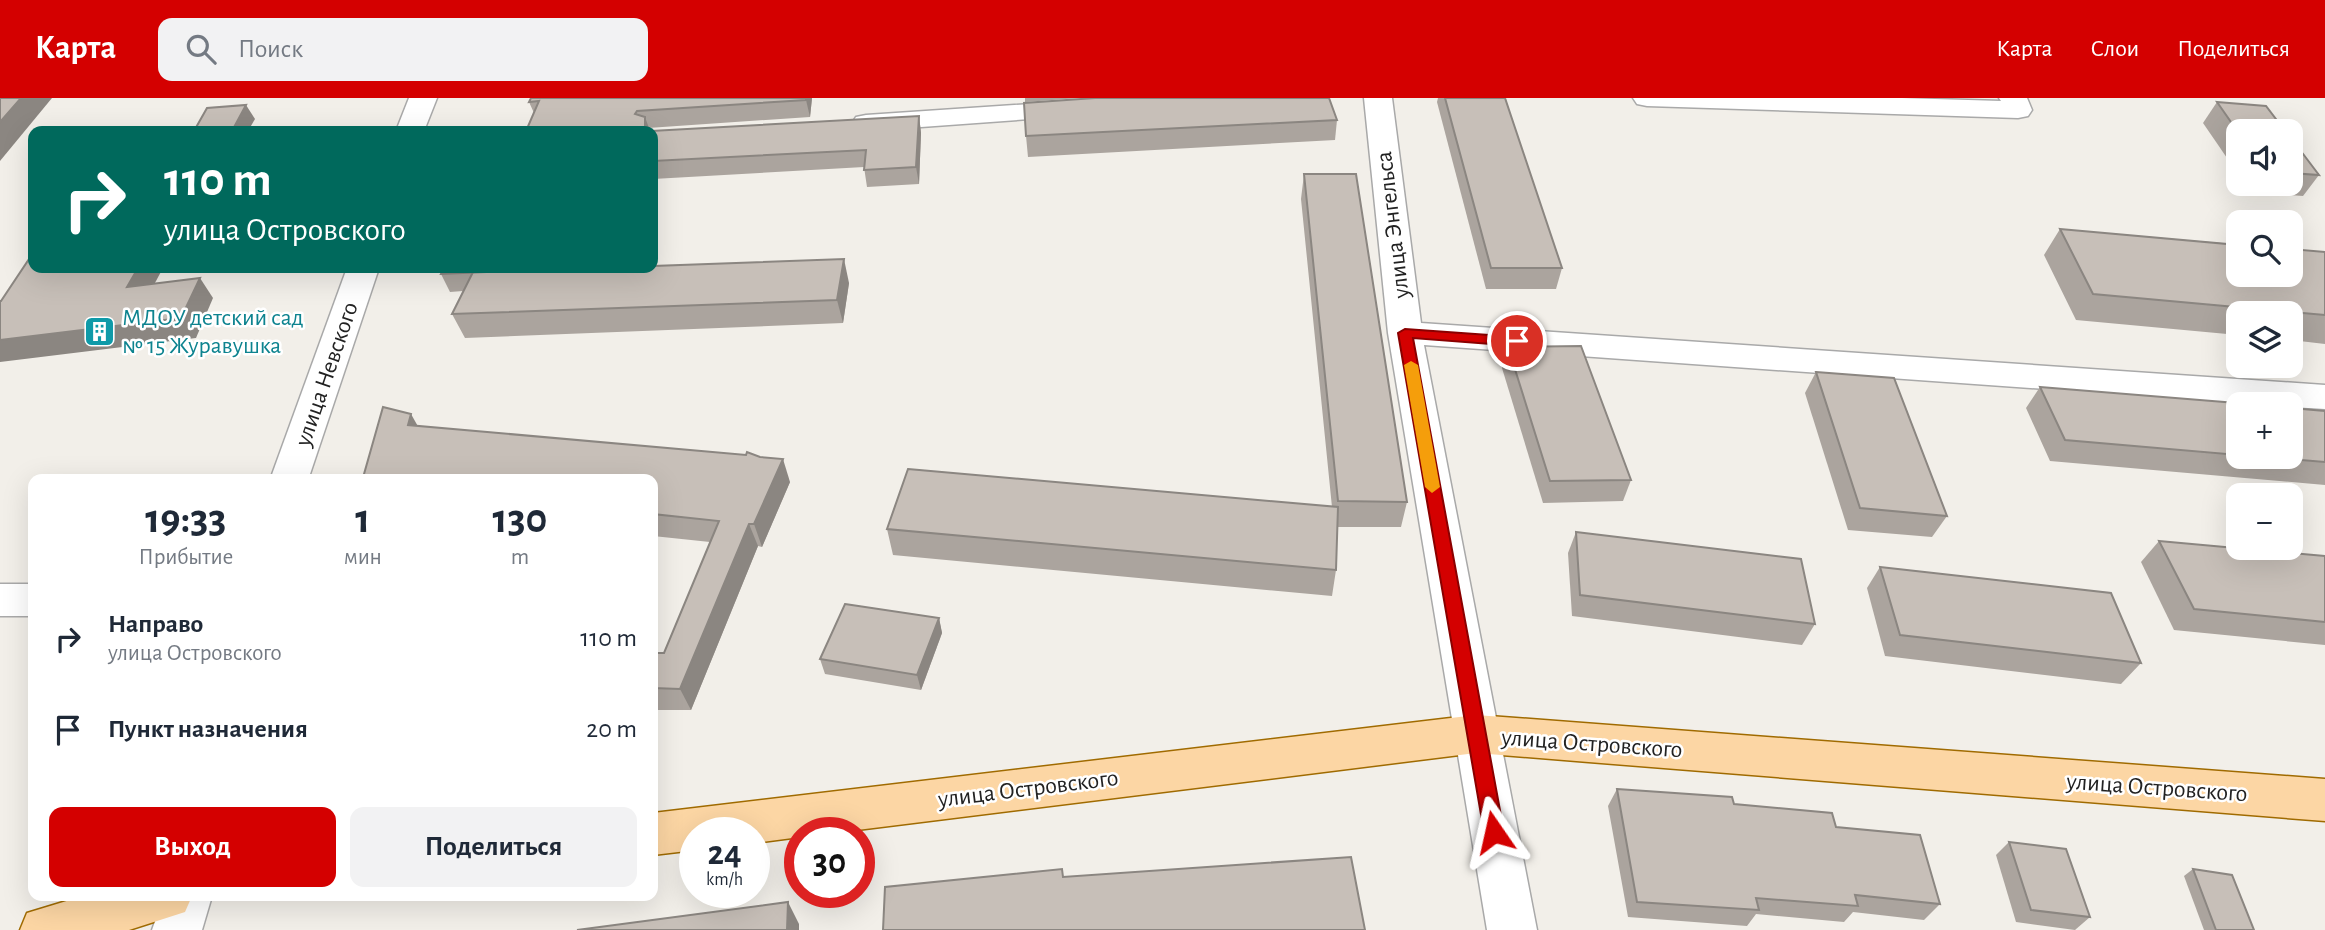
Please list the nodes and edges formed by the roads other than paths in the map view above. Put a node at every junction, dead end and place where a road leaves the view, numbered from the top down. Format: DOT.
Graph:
graph roads {
  1 [pos="423,98"];
  2 [pos="1378,98"];
  3 [pos="1647,98"];
  4 [pos="1683,99"];
  5 [pos="2015,104"];
  6 [pos="1105,107"];
  7 [pos="844,124"];
  8 [pos="412,126"];
  9 [pos="361,273"];
  10 [pos="1405,333"];
  11 [pos="2325,397"];
  12 [pos="291,474"];
  13 [pos="0,600"];
  14 [pos="28,600"];
  15 [pos="1476,734"];
  16 [pos="2325,800"];
  17 [pos="658,833"];
  18 [pos="151,901"];
  19 [pos="186,901"];
  20 [pos="45,930"];
  21 [pos="177,930"];
  22 [pos="1513,930"];
  1 -- 8 [label="street"];
  2 -- 10 [label="street, улица Энгельса"];
  3 -- 4 [label="street"];
  4 -- 5 [label="street"];
  6 -- 7 [label="street"];
  9 -- 12 [label="street, улица Невского"];
  10 -- 11 [label="street"];
  10 -- 15 [label="street, улица Энгельса"];
  13 -- 14 [label="street"];
  15 -- 16 [label="main road, улица Островского"];
  15 -- 17 [label="main road, улица Островского"];
  15 -- 22 [label="street, улица Энгельса"];
  18 -- 20 [label="main road"];
  19 -- 21 [label="street"];
}
